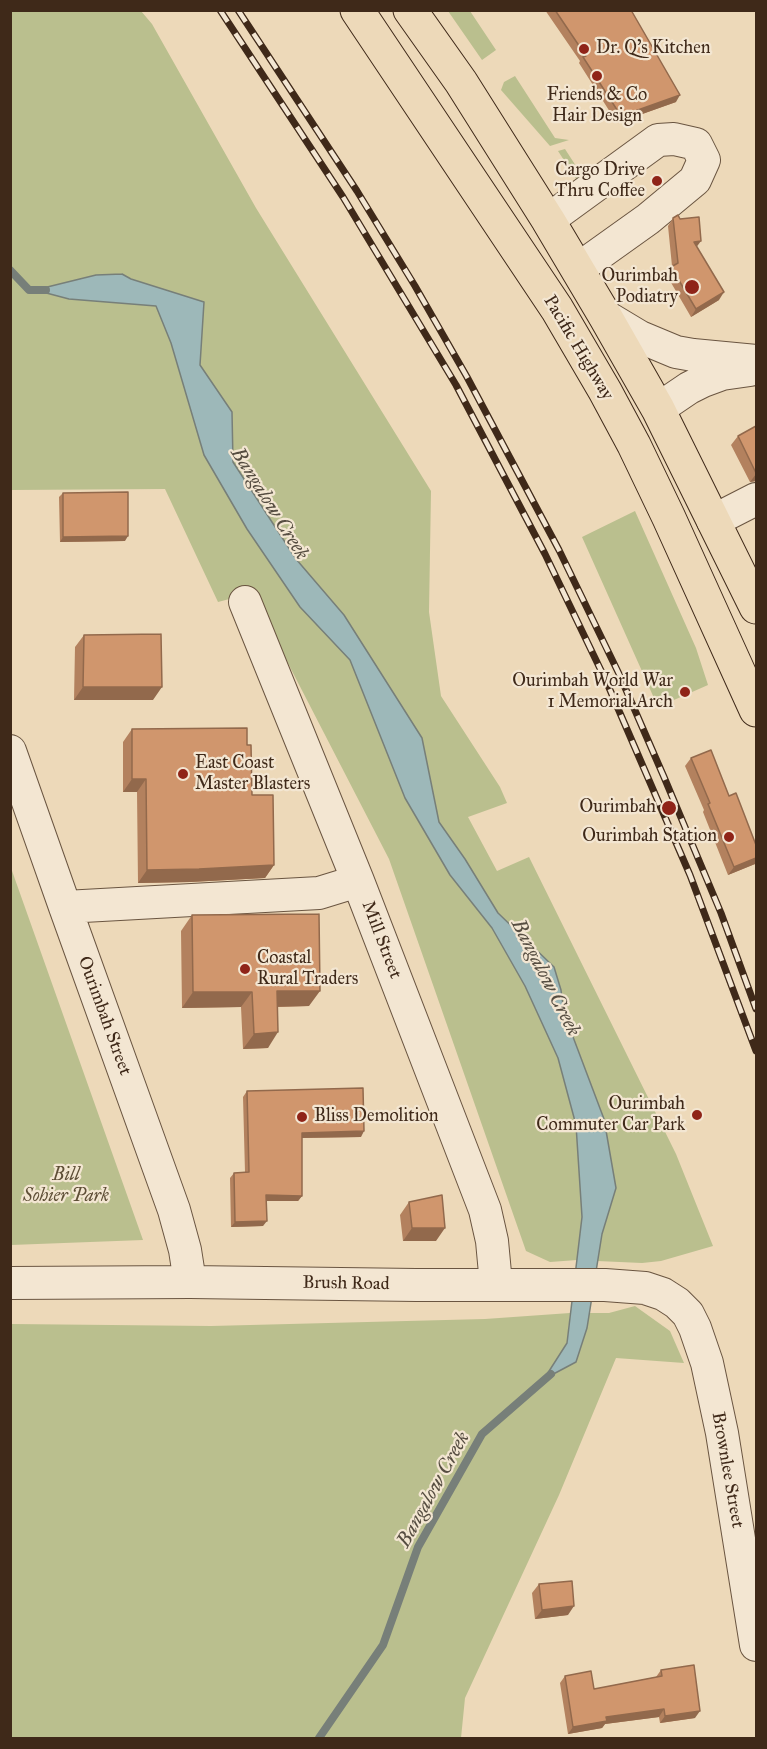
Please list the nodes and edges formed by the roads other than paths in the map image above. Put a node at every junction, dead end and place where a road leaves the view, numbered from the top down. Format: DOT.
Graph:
graph roads {
  1 [pos="357,10"];
  2 [pos="410,10"];
  3 [pos="548,220"];
  4 [pos="578,269"];
  5 [pos="605,316"];
  6 [pos="756,361"];
  7 [pos="756,369"];
  8 [pos="658,409"];
  9 [pos="756,499"];
  10 [pos="713,520"];
  11 [pos="245,602"];
  12 [pos="756,607"];
  13 [pos="756,710"];
  14 [pos="10,751"];
  15 [pos="358,881"];
  16 [pos="64,907"];
  17 [pos="190,1282"];
  18 [pos="10,1283"];
  19 [pos="496,1284"];
  20 [pos="677,1303"];
  21 [pos="756,1644"];
  1 -- 13 [label="main road, Pacific Highway"];
  2 -- 3 [label="main road"];
  3 -- 4 [label="main road"];
  3 -- 4 [label="street"];
  4 -- 5 [label="main road"];
  5 -- 6 [label="street"];
  5 -- 8 [label="main road"];
  7 -- 8 [label="street"];
  8 -- 10 [label="main road"];
  9 -- 10 [label="street"];
  10 -- 12 [label="main road"];
  11 -- 15 [label="street, Mill Street"];
  14 -- 16 [label="street, Ourimbah Street"];
  15 -- 16 [label="street"];
  15 -- 19 [label="street, Mill Street"];
  16 -- 17 [label="street, Ourimbah Street"];
  17 -- 18 [label="street, Brush Road"];
  17 -- 19 [label="street, Brush Road"];
  19 -- 20 [label="street, Brush Road"];
  20 -- 21 [label="street, Brownlee Street"];
}
